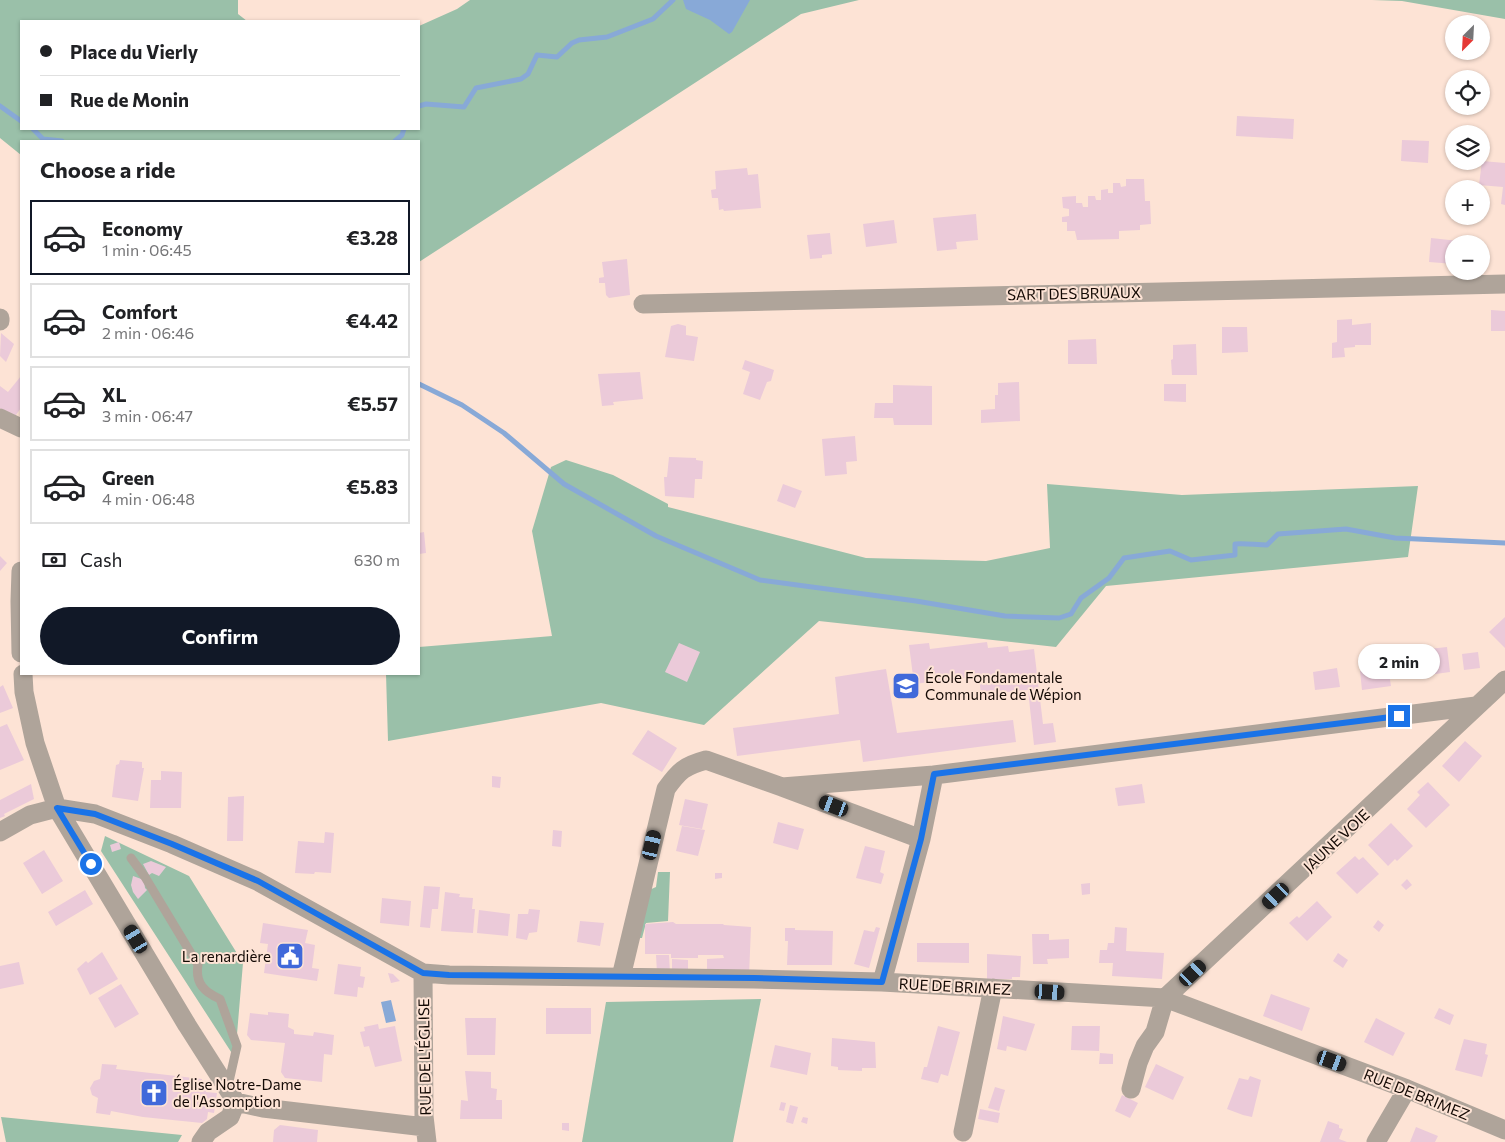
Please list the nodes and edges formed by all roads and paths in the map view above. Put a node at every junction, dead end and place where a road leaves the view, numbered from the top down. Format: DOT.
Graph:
graph roads {
  1 [pos="1505,284"];
  2 [pos="643,304"];
  3 [pos="0,418"];
  4 [pos="20,428"];
  5 [pos="23,675"];
  6 [pos="1505,680"];
  7 [pos="1476,706"];
  8 [pos="934,774"];
  9 [pos="782,787"];
  10 [pos="57,808"];
  11 [pos="0,832"];
  12 [pos="921,839"];
  13 [pos="131,858"];
  14 [pos="423,973"];
  15 [pos="621,977"];
  16 [pos="882,982"];
  17 [pos="993,988"];
  18 [pos="1165,998"];
  19 [pos="1131,1089"];
  20 [pos="1407,1089"];
  21 [pos="232,1096"];
  22 [pos="1505,1130"];
  23 [pos="963,1132"];
  24 [pos="426,1134"];
  25 [pos="201,1142"];
  26 [pos="1376,1142"];
  1 -- 2 [label="street, SART DES BRUAUX"];
  3 -- 4 [label="street"];
  5 -- 10 [label="street"];
  6 -- 7 [label="street, JAUNE VOIE"];
  7 -- 8 [label="street"];
  7 -- 18 [label="street, JAUNE VOIE"];
  8 -- 9 [label="street"];
  8 -- 12 [label="street"];
  9 -- 12 [label="street"];
  9 -- 15 [label="street"];
  10 -- 11 [label="street"];
  10 -- 14 [label="street, RUE DE BRIMEZ"];
  10 -- 21 [label="street"];
  12 -- 16 [label="street"];
  13 -- 21 [label="lane"];
  14 -- 15 [label="street, RUE DE BRIMEZ"];
  14 -- 24 [label="street, RUE DE L'ÉGLISE"];
  15 -- 16 [label="street, RUE DE BRIMEZ"];
  16 -- 17 [label="street, RUE DE BRIMEZ"];
  17 -- 18 [label="street, RUE DE BRIMEZ"];
  17 -- 23 [label="street"];
  18 -- 19 [label="street"];
  18 -- 20 [label="street, RUE DE BRIMEZ"];
  20 -- 22 [label="street, RUE DE BRIMEZ"];
  20 -- 26 [label="street"];
  21 -- 24 [label="street"];
  21 -- 25 [label="street"];
}
